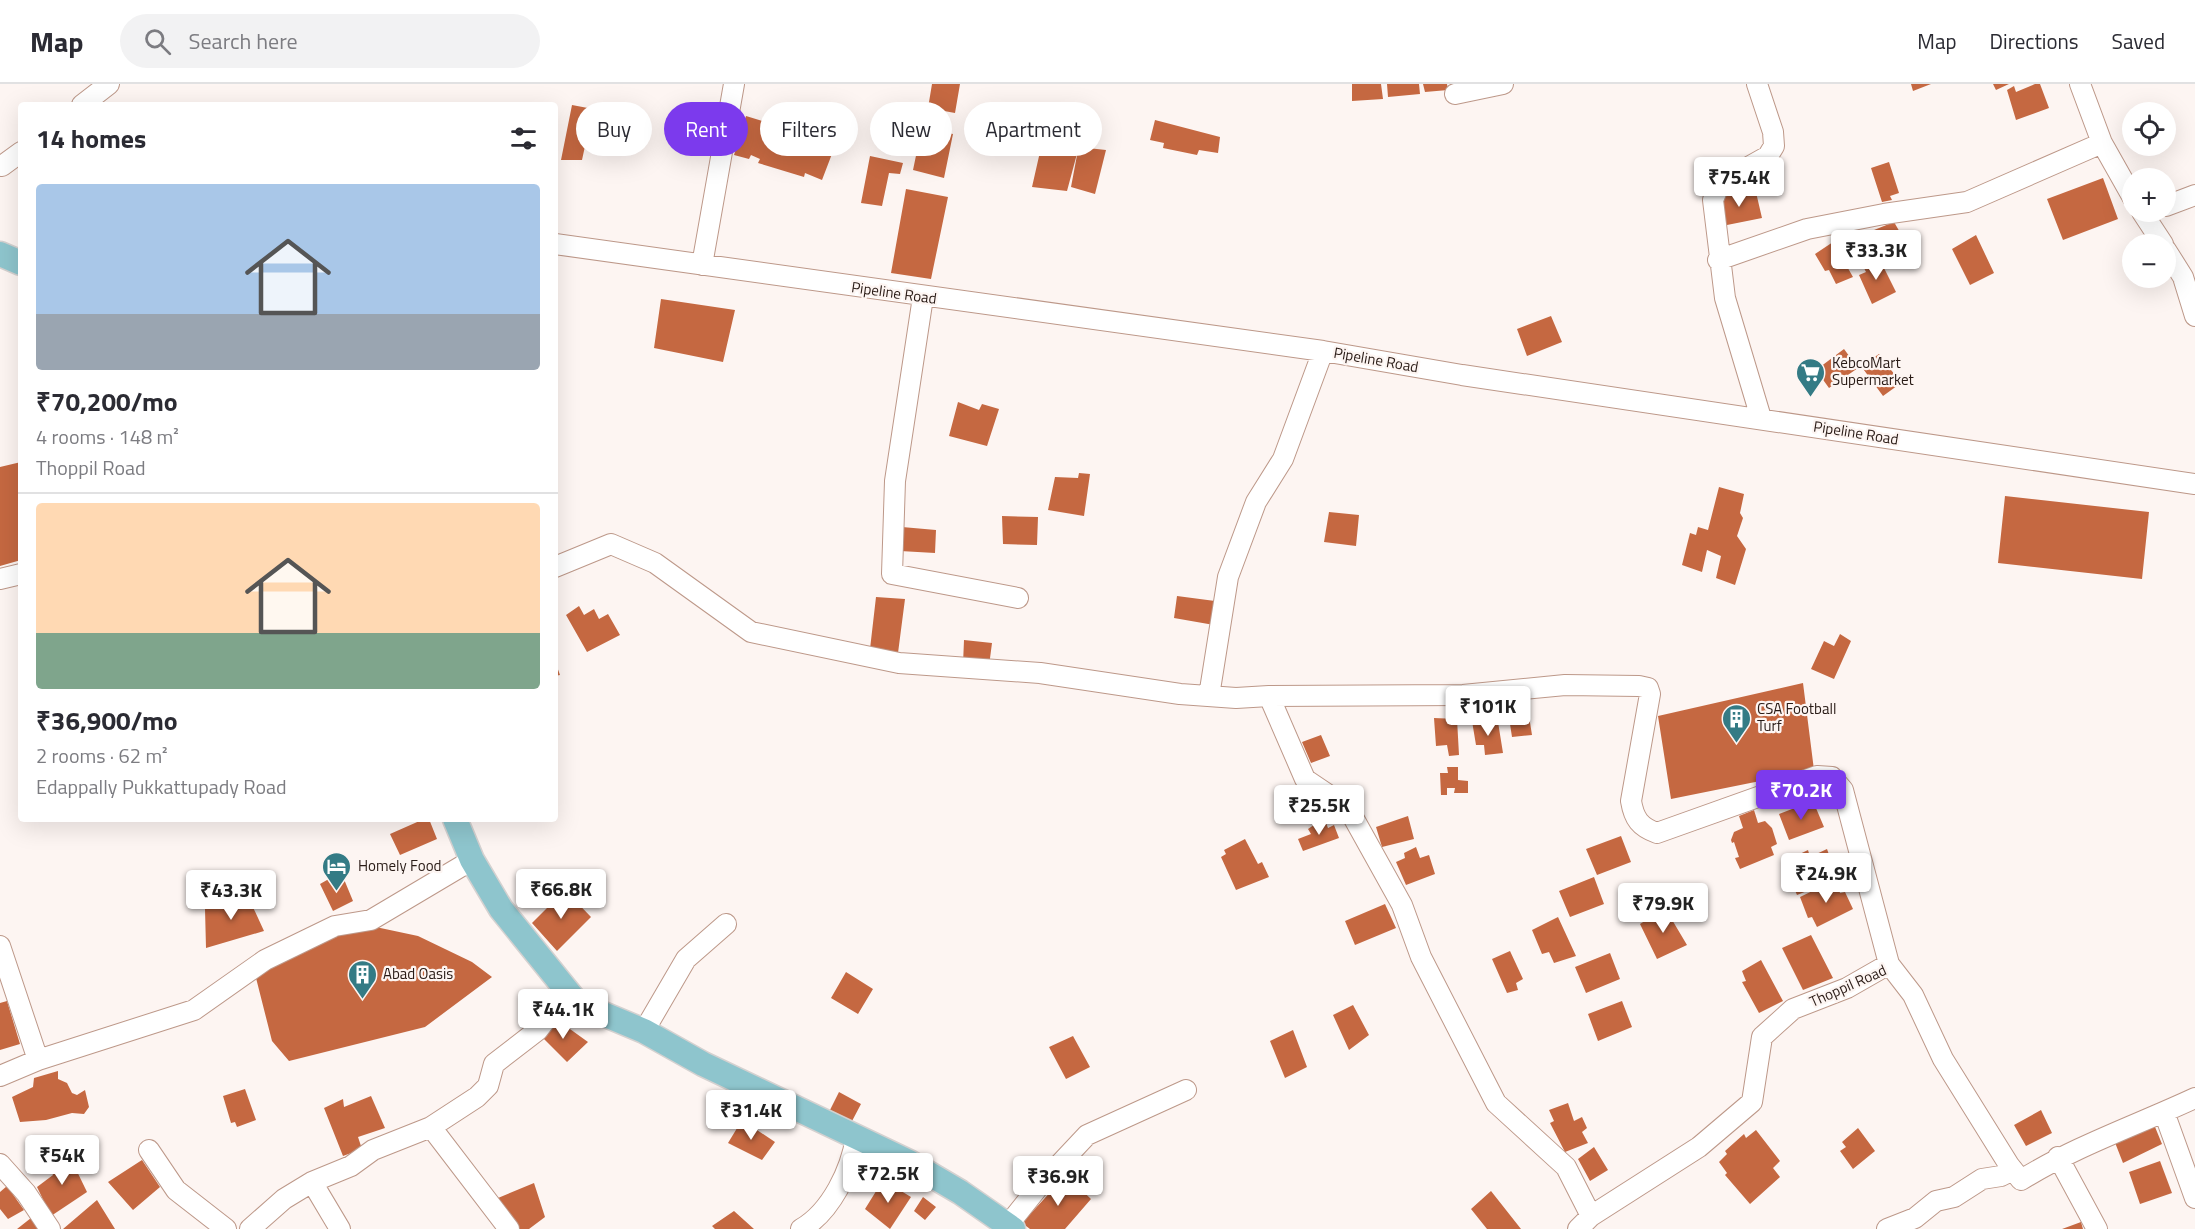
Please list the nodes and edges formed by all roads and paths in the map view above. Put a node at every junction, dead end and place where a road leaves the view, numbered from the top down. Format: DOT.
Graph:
graph roads {
  1 [pos="109,84"];
  2 [pos="734,84"];
  3 [pos="1503,84"];
  4 [pos="2080,84"];
  5 [pos="1763,86"];
  6 [pos="1455,94"];
  7 [pos="86,102"];
  8 [pos="2102,143"];
  9 [pos="18,155"];
  10 [pos="8,167"];
  11 [pos="2122,176"];
  12 [pos="2195,195"];
  13 [pos="2176,202"];
  14 [pos="558,244"];
  15 [pos="0,254"];
  16 [pos="1718,260"];
  17 [pos="18,262"];
  18 [pos="702,265"];
  19 [pos="2176,266"];
  20 [pos="923,297"];
  21 [pos="2195,316"];
  22 [pos="1323,351"];
  23 [pos="1761,418"];
  24 [pos="2195,484"];
  25 [pos="558,566"];
  26 [pos="18,575"];
  27 [pos="0,579"];
  28 [pos="1018,598"];
  29 [pos="1209,696"];
  30 [pos="1269,696"];
  31 [pos="456,822"];
  32 [pos="472,860"];
  33 [pos="726,924"];
  34 [pos="0,945"];
  35 [pos="1889,964"];
  36 [pos="568,991"];
  37 [pos="644,1031"];
  38 [pos="38,1060"];
  39 [pos="0,1076"];
  40 [pos="1186,1090"];
  41 [pos="2195,1098"];
  42 [pos="2164,1112"];
  43 [pos="431,1127"];
  44 [pos="856,1137"];
  45 [pos="149,1150"];
  46 [pos="2058,1157"];
  47 [pos="0,1164"];
  48 [pos="2013,1170"];
  49 [pos="312,1182"];
  50 [pos="2195,1198"];
  51 [pos="1584,1222"];
  52 [pos="1010,1227"];
  53 [pos="50,1229"];
  54 [pos="226,1229"];
  55 [pos="250,1229"];
  56 [pos="340,1229"];
  57 [pos="509,1229"];
  58 [pos="801,1229"];
  59 [pos="1887,1229"];
  60 [pos="2097,1229"];
  1 -- 7 [label="street"];
  2 -- 18 [label="street"];
  3 -- 6 [label="street"];
  4 -- 8 [label="street"];
  5 -- 16 [label="street"];
  8 -- 11 [label="street"];
  8 -- 16 [label="street"];
  9 -- 10 [label="street"];
  12 -- 13 [label="street"];
  14 -- 18 [label="street, Pipeline Road"];
  15 -- 17 [label="main road"];
  16 -- 23 [label="street"];
  18 -- 20 [label="street, Pipeline Road"];
  19 -- 21 [label="street"];
  20 -- 22 [label="street, Pipeline Road"];
  20 -- 28 [label="street"];
  22 -- 23 [label="street, Pipeline Road"];
  22 -- 29 [label="street"];
  23 -- 24 [label="street, Pipeline Road"];
  25 -- 29 [label="street"];
  26 -- 27 [label="street"];
  29 -- 30 [label="street"];
  30 -- 35 [label="street"];
  30 -- 51 [label="street"];
  31 -- 32 [label="main road"];
  32 -- 36 [label="main road"];
  32 -- 38 [label="street"];
  33 -- 37 [label="street"];
  34 -- 38 [label="street"];
  35 -- 48 [label="street, Thoppil Road"];
  35 -- 51 [label="street, Thoppil Road"];
  36 -- 37 [label="main road"];
  36 -- 43 [label="street"];
  37 -- 44 [label="main road"];
  38 -- 39 [label="street"];
  40 -- 52 [label="street"];
  41 -- 42 [label="street"];
  42 -- 46 [label="street"];
  42 -- 50 [label="street"];
  43 -- 49 [label="street"];
  43 -- 57 [label="street"];
  44 -- 52 [label="main road"];
  44 -- 58 [label="street"];
  45 -- 54 [label="street"];
  46 -- 48 [label="street"];
  46 -- 60 [label="street"];
  47 -- 53 [label="street"];
  48 -- 59 [label="street"];
  49 -- 55 [label="street"];
  49 -- 56 [label="street"];
}
